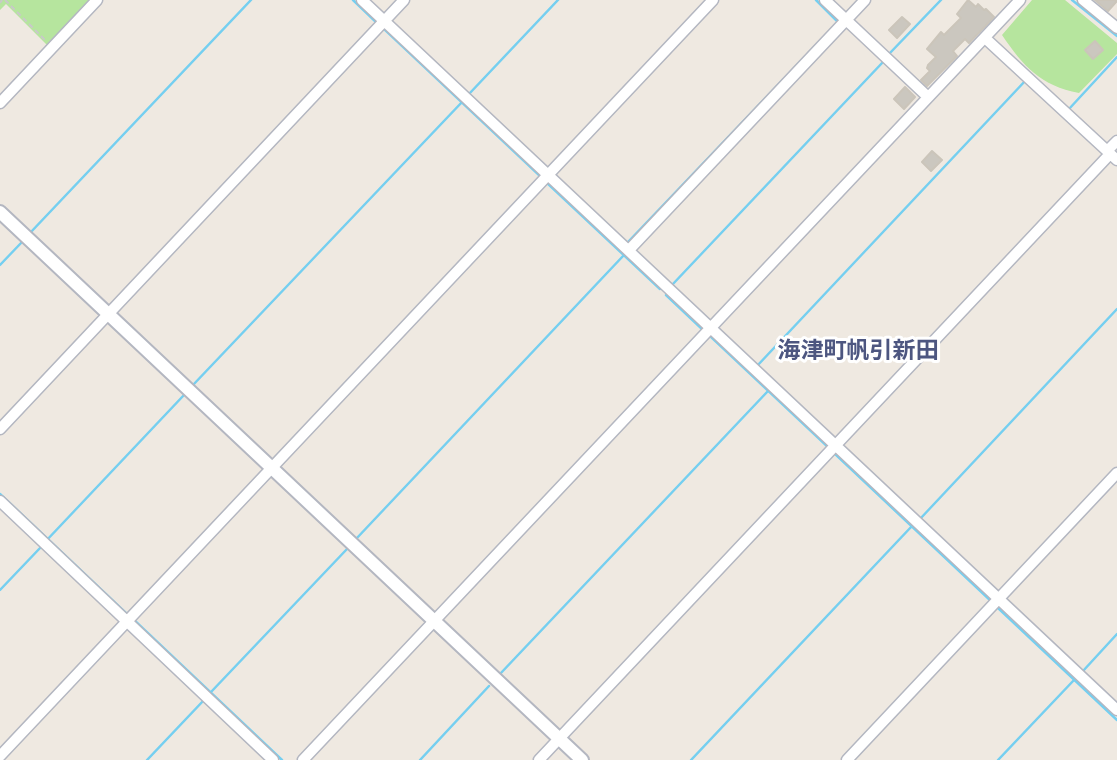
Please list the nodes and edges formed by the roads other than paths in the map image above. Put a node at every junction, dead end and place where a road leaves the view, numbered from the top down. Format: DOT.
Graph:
graph roads {
  1 [pos="97,0"];
  2 [pos="362,0"];
  3 [pos="404,0"];
  4 [pos="713,0"];
  5 [pos="825,0"];
  6 [pos="865,0"];
  7 [pos="1020,0"];
  8 [pos="1083,0"];
  9 [pos="846,20"];
  10 [pos="384,21"];
  11 [pos="1117,28"];
  12 [pos="985,38"];
  13 [pos="928,97"];
  14 [pos="0,103"];
  15 [pos="1117,141"];
  16 [pos="1112,155"];
  17 [pos="548,174"];
  18 [pos="0,212"];
  19 [pos="629,250"];
  20 [pos="109,314"];
  21 [pos="711,327"];
  22 [pos="0,429"];
  23 [pos="836,446"];
  24 [pos="272,468"];
  25 [pos="1117,472"];
  26 [pos="0,501"];
  27 [pos="998,599"];
  28 [pos="434,621"];
  29 [pos="127,622"];
  30 [pos="1117,709"];
  31 [pos="560,738"];
  32 [pos="0,756"];
  33 [pos="273,760"];
  34 [pos="303,760"];
  35 [pos="539,760"];
  36 [pos="582,760"];
  37 [pos="847,760"];
  1 -- 14 [label="street"];
  2 -- 10 [label="street"];
  3 -- 10 [label="street"];
  4 -- 17 [label="street"];
  5 -- 9 [label="street"];
  6 -- 9 [label="street"];
  7 -- 12 [label="street"];
  8 -- 11 [label="street"];
  9 -- 13 [label="street"];
  9 -- 19 [label="street"];
  10 -- 17 [label="street"];
  10 -- 20 [label="street"];
  12 -- 13 [label="street"];
  12 -- 16 [label="street"];
  13 -- 21 [label="street"];
  15 -- 16 [label="street"];
  16 -- 23 [label="street"];
  17 -- 19 [label="street"];
  17 -- 24 [label="street"];
  18 -- 20 [label="street"];
  19 -- 21 [label="street"];
  20 -- 22 [label="street"];
  20 -- 24 [label="street"];
  21 -- 23 [label="street"];
  21 -- 28 [label="street"];
  23 -- 27 [label="street"];
  23 -- 31 [label="street"];
  24 -- 28 [label="street"];
  24 -- 29 [label="street"];
  25 -- 27 [label="street"];
  26 -- 29 [label="street"];
  27 -- 30 [label="street"];
  27 -- 37 [label="street"];
  28 -- 31 [label="street"];
  28 -- 34 [label="street"];
  29 -- 32 [label="street"];
  29 -- 33 [label="street"];
  31 -- 35 [label="street"];
  31 -- 36 [label="street"];
}
